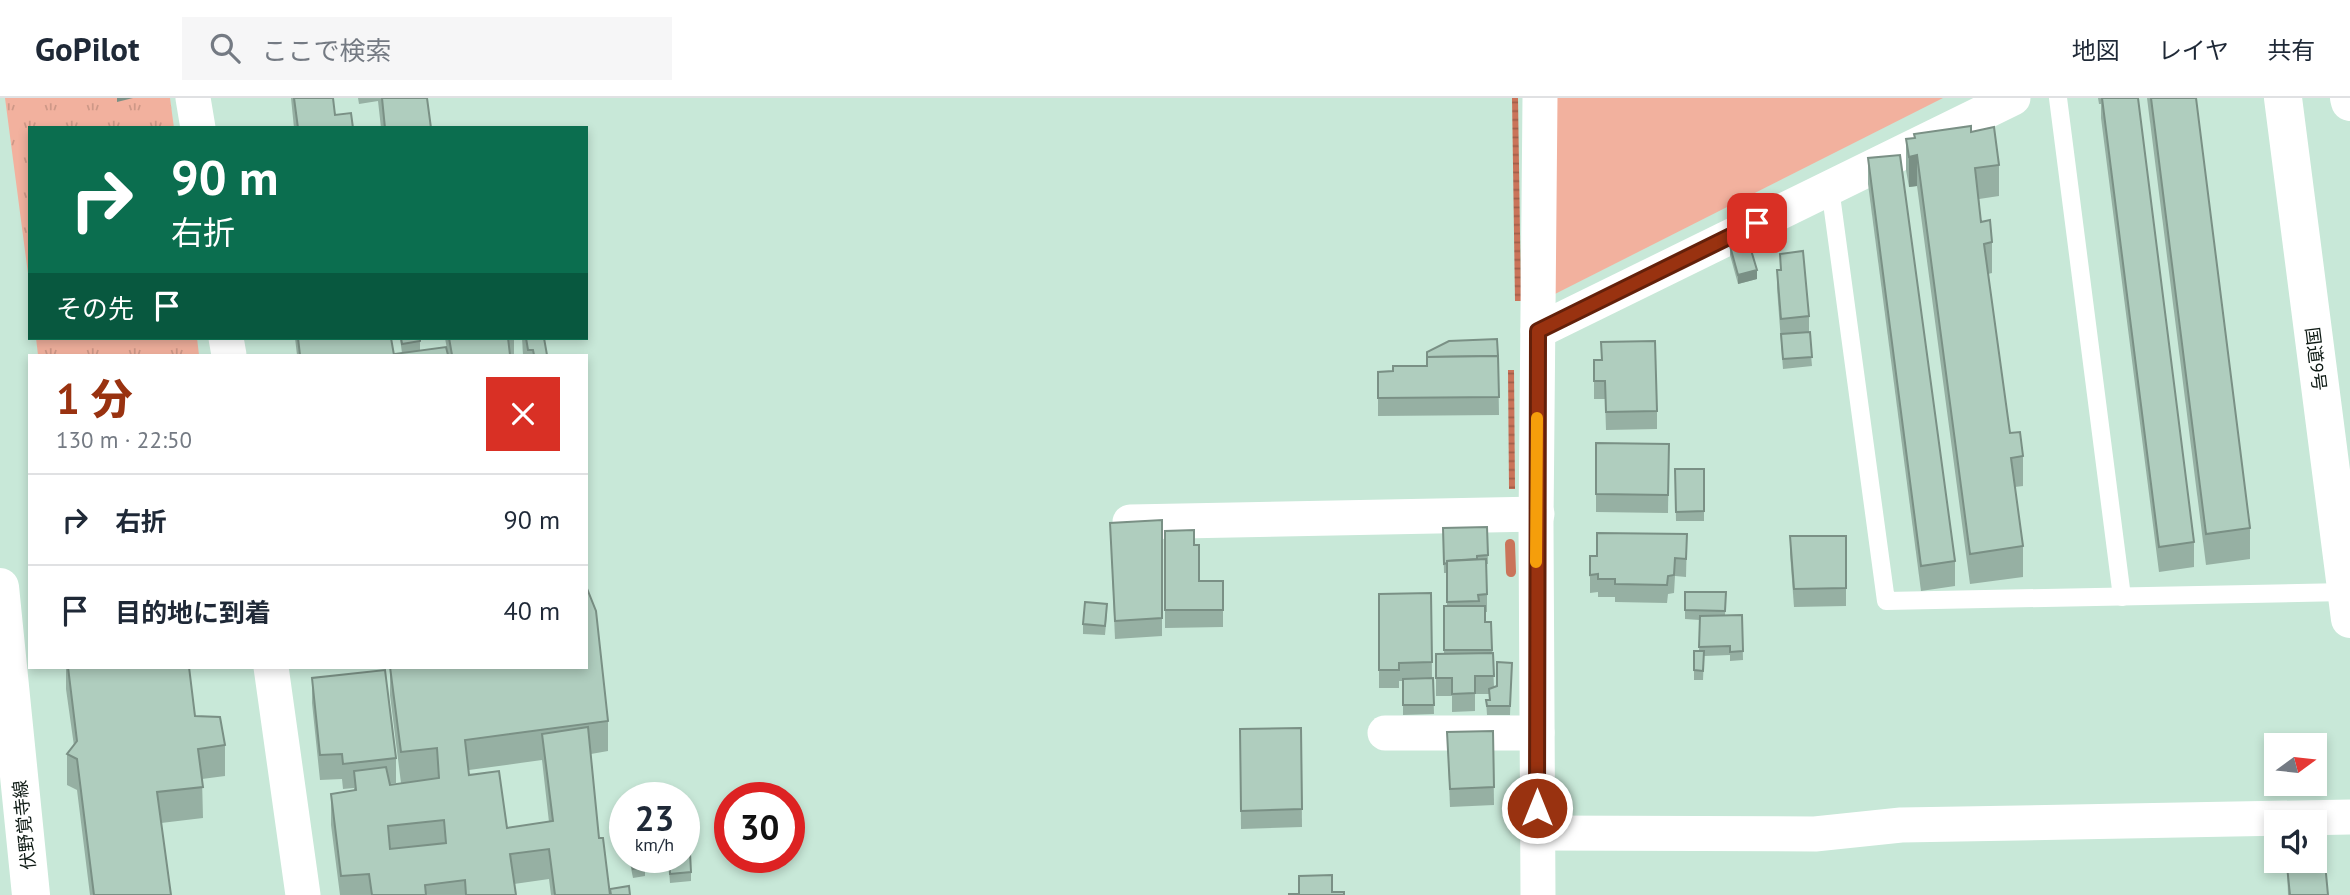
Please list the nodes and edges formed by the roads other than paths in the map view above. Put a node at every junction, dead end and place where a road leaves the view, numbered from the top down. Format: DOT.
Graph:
graph roads {
  1 [pos="194,98"];
  2 [pos="1540,98"];
  3 [pos="2013,98"];
  4 [pos="2058,98"];
  5 [pos="2283,98"];
  6 [pos="198,126"];
  7 [pos="1830,188"];
  8 [pos="1538,331"];
  9 [pos="1537,514"];
  10 [pos="1130,522"];
  11 [pos="0,587"];
  12 [pos="2122,597"];
  13 [pos="2348,606"];
  14 [pos="271,669"];
  15 [pos="1385,733"];
  16 [pos="1537,733"];
  17 [pos="2350,817"];
  18 [pos="1537,832"];
  19 [pos="31,895"];
  20 [pos="303,895"];
  21 [pos="1538,895"];
  1 -- 6 [label="street"];
  2 -- 8 [label="street"];
  3 -- 7 [label="street"];
  4 -- 12 [label="lane"];
  5 -- 13 [label="main road, 国道9号"];
  7 -- 8 [label="street"];
  7 -- 12 [label="lane"];
  8 -- 9 [label="street"];
  9 -- 10 [label="street"];
  9 -- 16 [label="street"];
  11 -- 19 [label="main road, 伏野覚寺線"];
  12 -- 13 [label="lane"];
  14 -- 20 [label="street"];
  15 -- 16 [label="street"];
  16 -- 18 [label="street"];
  17 -- 18 [label="street"];
  18 -- 21 [label="street"];
}
